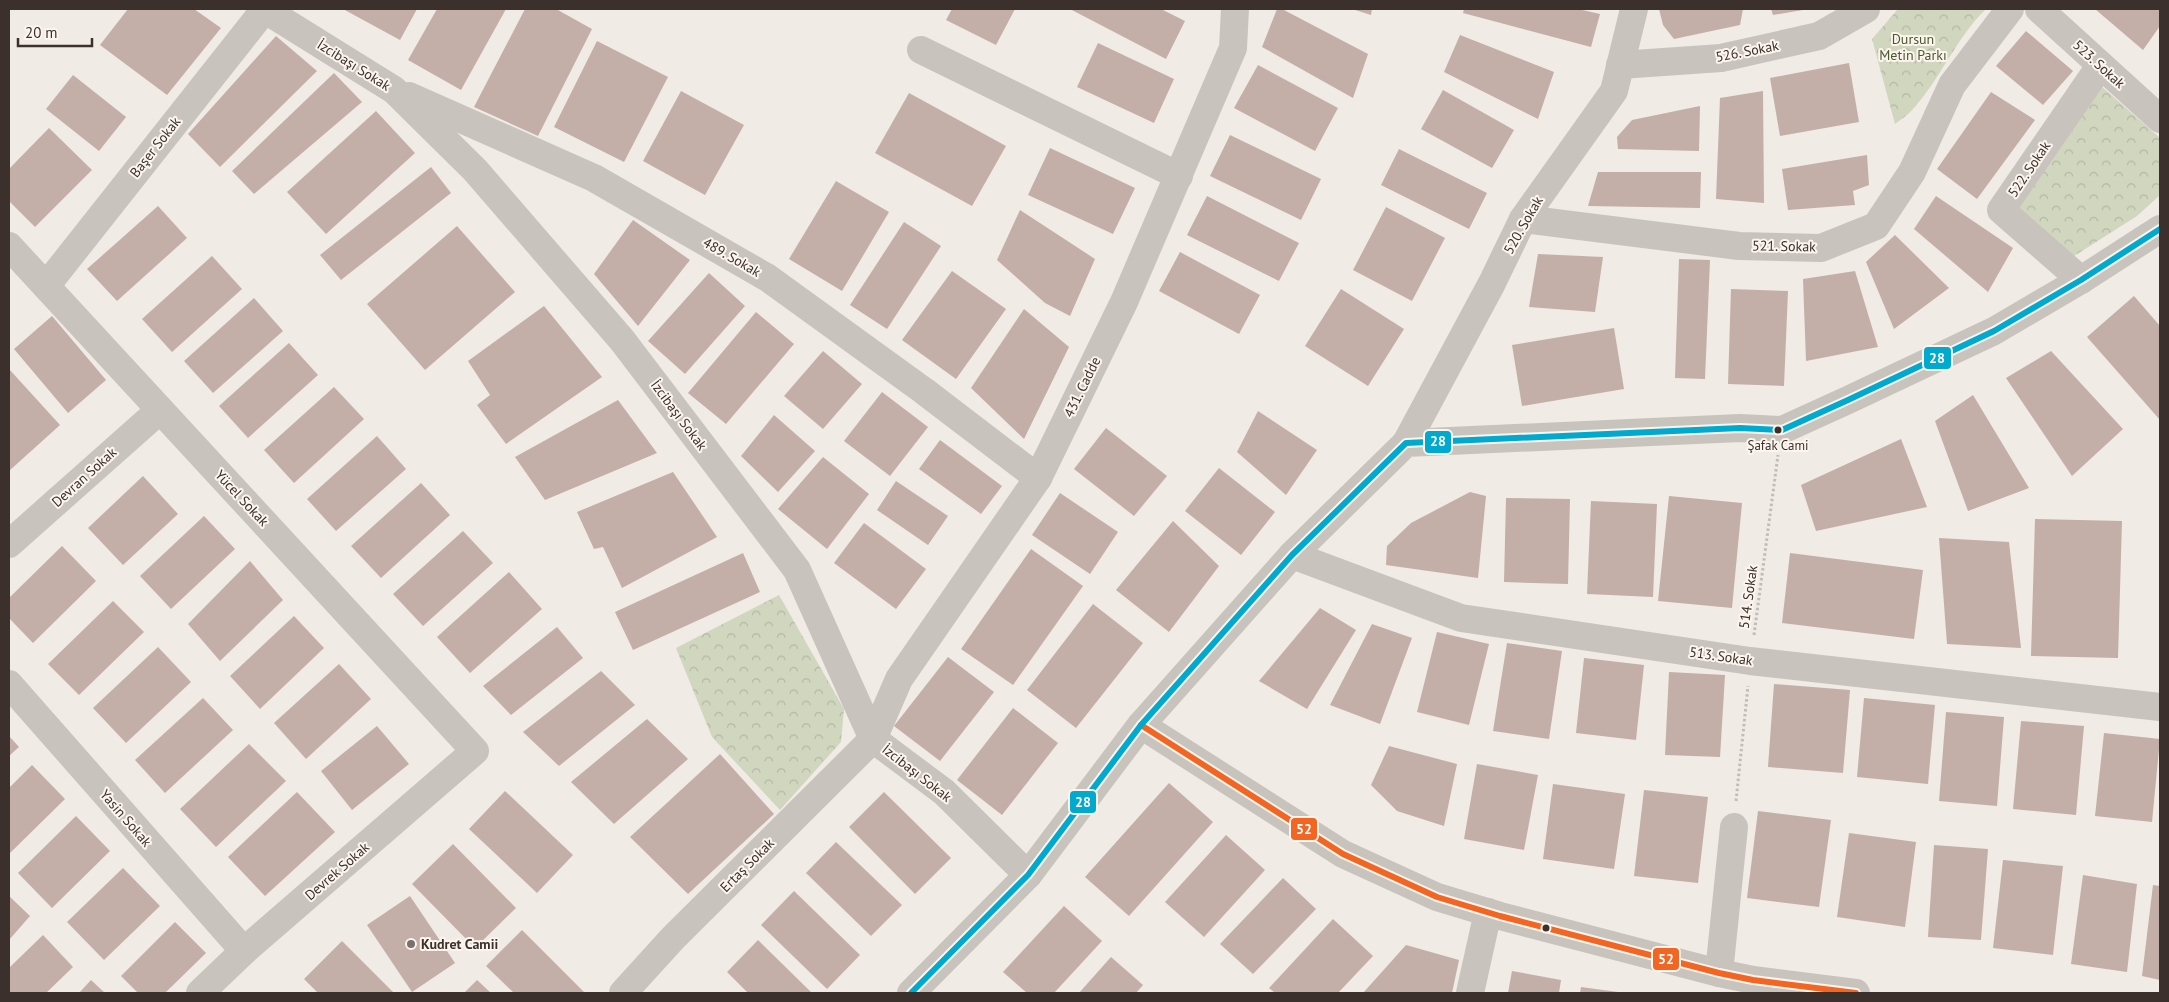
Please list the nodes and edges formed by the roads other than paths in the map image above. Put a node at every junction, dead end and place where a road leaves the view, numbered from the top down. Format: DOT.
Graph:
graph roads {
  1 [pos="265,9"];
  2 [pos="1634,9"];
  3 [pos="1866,9"];
  4 [pos="2010,9"];
  5 [pos="2039,9"];
  6 [pos="1233,10"];
  7 [pos="921,50"];
  8 [pos="1620,66"];
  9 [pos="2100,66"];
  10 [pos="394,90"];
  11 [pos="2160,120"];
  12 [pos="1178,176"];
  13 [pos="1523,219"];
  14 [pos="2160,229"];
  15 [pos="9,246"];
  16 [pos="2081,280"];
  17 [pos="46,286"];
  18 [pos="160,410"];
  19 [pos="1406,443"];
  20 [pos="1038,478"];
  21 [pos="9,544"];
  22 [pos="1292,555"];
  23 [pos="9,684"];
  24 [pos="2160,707"];
  25 [pos="1141,725"];
  26 [pos="874,739"];
  27 [pos="475,751"];
  28 [pos="1734,827"];
  29 [pos="1028,875"];
  30 [pos="1488,912"];
  31 [pos="244,951"];
  32 [pos="1719,973"];
  33 [pos="1751,986"];
  34 [pos="927,988"];
  35 [pos="200,993"];
  36 [pos="623,993"];
  37 [pos="1470,993"];
  38 [pos="1856,993"];
  1 -- 10 [label="street, İzcibaşı Sokak"];
  1 -- 17 [label="street, Başer Sokak"];
  2 -- 8 [label="street, 520. Sokak"];
  3 -- 8 [label="street, 526. Sokak"];
  4 -- 13 [label="street, 521. Sokak"];
  5 -- 9 [label="street, 523. Sokak"];
  6 -- 12 [label="street, 431. Cadde"];
  7 -- 12 [label="street"];
  8 -- 13 [label="street, 520. Sokak"];
  9 -- 11 [label="street, 523. Sokak"];
  9 -- 16 [label="street, 522. Sokak"];
  10 -- 20 [label="street, 489. Sokak"];
  10 -- 26 [label="street, İzcibaşı Sokak"];
  12 -- 20 [label="street, 431. Cadde"];
  13 -- 19 [label="street, 520. Sokak"];
  14 -- 16 [label="street"];
  15 -- 17 [label="street, Yücel Sokak"];
  16 -- 19 [label="street"];
  17 -- 18 [label="street, Yücel Sokak"];
  18 -- 21 [label="street, Devran Sokak"];
  18 -- 27 [label="street, Yücel Sokak"];
  19 -- 22 [label="street, 520. Sokak"];
  20 -- 26 [label="street, 431. Cadde"];
  22 -- 24 [label="street, 513. Sokak"];
  22 -- 25 [label="street, 520. Sokak"];
  23 -- 31 [label="street, Yasin Sokak"];
  25 -- 29 [label="street, 520. Sokak"];
  25 -- 30 [label="street"];
  26 -- 29 [label="street, İzcibaşı Sokak"];
  26 -- 36 [label="street, Ertaş Sokak"];
  27 -- 31 [label="street, Devrek Sokak"];
  28 -- 32 [label="street"];
  29 -- 34 [label="street, 520. Sokak"];
  30 -- 32 [label="street"];
  30 -- 37 [label="street"];
  31 -- 35 [label="street, Devrek Sokak"];
  32 -- 33 [label="street"];
  33 -- 38 [label="street"];
}
